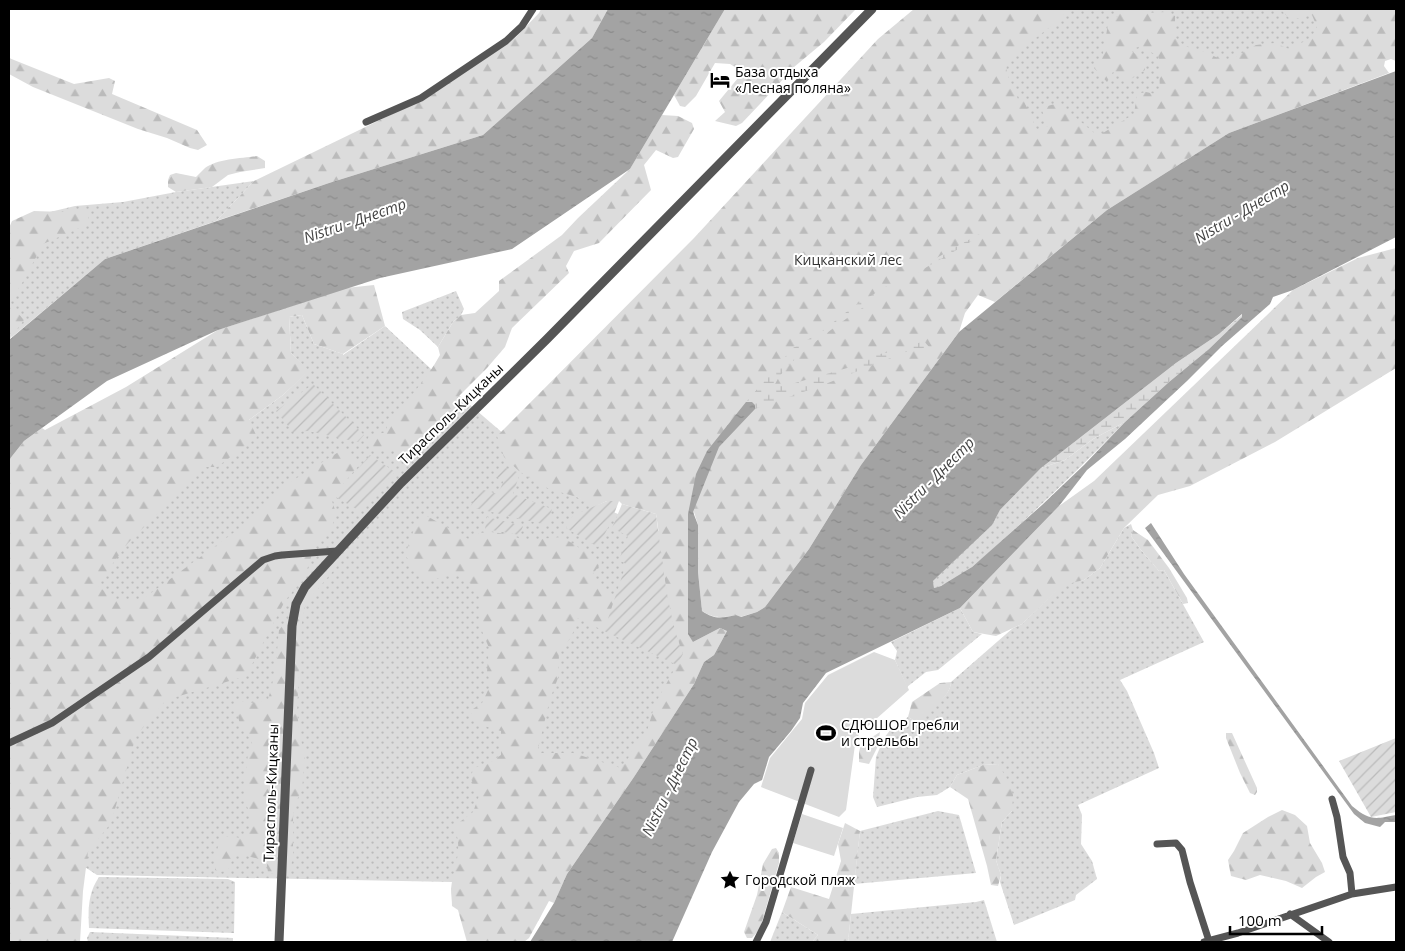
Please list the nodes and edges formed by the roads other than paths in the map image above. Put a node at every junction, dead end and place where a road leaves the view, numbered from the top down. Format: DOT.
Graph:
graph roads {
  1 [pos="533,9"];
  2 [pos="872,9"];
  3 [pos="366,122"];
  4 [pos="337,551"];
  5 [pos="9,743"];
  6 [pos="811,770"];
  7 [pos="1332,799"];
  8 [pos="1157,844"];
  9 [pos="1396,887"];
  10 [pos="1352,894"];
  11 [pos="1290,914"];
  12 [pos="279,942"];
  13 [pos="756,942"];
  14 [pos="1206,942"];
  15 [pos="1329,942"];
  1 -- 3 [label="street"];
  2 -- 4 [label="street, Тирасполь-Кицканы"];
  4 -- 5 [label="street"];
  4 -- 12 [label="street, Тирасполь-Кицканы"];
  6 -- 13 [label="street"];
  7 -- 10 [label="street"];
  8 -- 14 [label="street"];
  9 -- 10 [label="street"];
  10 -- 11 [label="street"];
  11 -- 14 [label="street"];
  11 -- 15 [label="street"];
}
